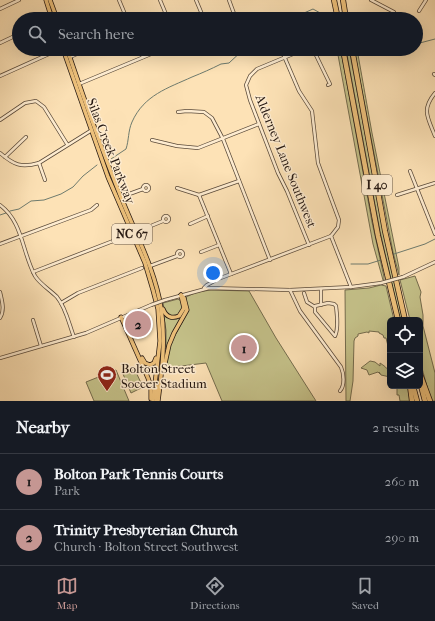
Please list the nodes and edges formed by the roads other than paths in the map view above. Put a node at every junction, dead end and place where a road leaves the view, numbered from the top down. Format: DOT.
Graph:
graph roads {
  1 [pos="19,0"];
  2 [pos="46,0"];
  3 [pos="50,0"];
  4 [pos="119,0"];
  5 [pos="160,0"];
  6 [pos="196,0"];
  7 [pos="229,0"];
  8 [pos="334,0"];
  9 [pos="343,0"];
  10 [pos="372,0"];
  11 [pos="426,0"];
  12 [pos="0,9"];
  13 [pos="419,11"];
  14 [pos="50,12"];
  15 [pos="54,12"];
  16 [pos="124,12"];
  17 [pos="165,12"];
  18 [pos="201,12"];
  19 [pos="233,12"];
  20 [pos="337,12"];
  21 [pos="345,12"];
  22 [pos="394,12"];
  23 [pos="12,37"];
  24 [pos="0,43"];
  25 [pos="46,56"];
  26 [pos="65,56"];
  27 [pos="316,56"];
  28 [pos="344,56"];
  29 [pos="353,56"];
  30 [pos="70,57"];
  31 [pos="143,57"];
  32 [pos="284,57"];
  33 [pos="0,76"];
  34 [pos="79,84"];
  35 [pos="328,86"];
  36 [pos="435,93"];
  37 [pos="178,112"];
  38 [pos="0,113"];
  39 [pos="1,119"];
  40 [pos="259,124"];
  41 [pos="93,129"];
  42 [pos="435,136"];
  43 [pos="26,137"];
  44 [pos="222,139"];
  45 [pos="152,140"];
  46 [pos="67,144"];
  47 [pos="0,153"];
  48 [pos="5,157"];
  49 [pos="39,163"];
  50 [pos="410,171"];
  51 [pos="44,180"];
  52 [pos="239,180"];
  53 [pos="435,183"];
  54 [pos="177,188"];
  55 [pos="416,188"];
  56 [pos="143,189"];
  57 [pos="397,194"];
  58 [pos="199,195"];
  59 [pos="121,197"];
  60 [pos="0,205"];
  61 [pos="97,205"];
  62 [pos="208,216"];
  63 [pos="163,220"];
  64 [pos="190,224"];
  65 [pos="135,232"];
  66 [pos="435,234"];
  67 [pos="126,236"];
  68 [pos="331,236"];
  69 [pos="21,237"];
  70 [pos="0,244"];
  71 [pos="219,245"];
  72 [pos="309,245"];
  73 [pos="201,252"];
  74 [pos="177,256"];
  75 [pos="270,260"];
  76 [pos="435,262"];
  77 [pos="150,266"];
  78 [pos="142,268"];
  79 [pos="33,272"];
  80 [pos="232,274"];
  81 [pos="351,287"];
  82 [pos="157,289"];
  83 [pos="204,289"];
  84 [pos="320,289"];
  85 [pos="290,290"];
  86 [pos="0,292"];
  87 [pos="304,293"];
  88 [pos="181,295"];
  89 [pos="61,303"];
  90 [pos="321,305"];
  91 [pos="315,307"];
  92 [pos="121,317"];
  93 [pos="397,317"];
  94 [pos="405,317"];
  95 [pos="0,318"];
  96 [pos="33,320"];
  97 [pos="74,337"];
  98 [pos="160,341"];
  99 [pos="42,346"];
  100 [pos="0,358"];
  101 [pos="423,382"];
  102 [pos="160,385"];
  103 [pos="410,389"];
  104 [pos="414,389"];
  105 [pos="422,389"];
  106 [pos="340,391"];
  107 [pos="155,401"];
  108 [pos="412,401"];
  109 [pos="417,401"];
  110 [pos="425,401"];
  111 [pos="430,401"];
  1 -- 12 [label="street"];
  2 -- 14 [label="main road"];
  3 -- 15 [label="main road"];
  4 -- 16 [label="street"];
  5 -- 17 [label="street"];
  6 -- 18 [label="street"];
  7 -- 19 [label="street"];
  8 -- 20 [label="highway"];
  9 -- 21 [label="highway"];
  10 -- 22 [label="street"];
  11 -- 13 [label="street"];
  23 -- 24 [label="street"];
  25 -- 33 [label="street"];
  26 -- 41 [label="main road, Silas Creek Parkway / NC 67"];
  27 -- 35 [label="street"];
  28 -- 93 [label="highway, I 40"];
  29 -- 94 [label="highway, I 40"];
  30 -- 34 [label="main road, Silas Creek Parkway / NC 67"];
  31 -- 34 [label="street"];
  32 -- 40 [label="street, Alderney Lane Southwest"];
  32 -- 68 [label="street"];
  34 -- 41 [label="main road, Silas Creek Parkway / NC 67"];
  36 -- 42 [label="street"];
  37 -- 44 [label="street"];
  38 -- 39 [label="street"];
  39 -- 46 [label="street"];
  40 -- 44 [label="street"];
  40 -- 72 [label="street, Alderney Lane Southwest"];
  41 -- 46 [label="street"];
  41 -- 59 [label="main road, Silas Creek Parkway / NC 67"];
  41 -- 98 [label="main road, Silas Creek Parkway / NC 67"];
  43 -- 48 [label="street"];
  44 -- 45 [label="street"];
  44 -- 52 [label="street"];
  46 -- 49 [label="street"];
  47 -- 48 [label="street"];
  48 -- 49 [label="street"];
  49 -- 51 [label="street"];
  50 -- 55 [label="street"];
  52 -- 58 [label="street"];
  52 -- 75 [label="street"];
  53 -- 55 [label="street"];
  54 -- 58 [label="street"];
  55 -- 57 [label="street"];
  55 -- 66 [label="street"];
  56 -- 59 [label="street"];
  58 -- 62 [label="street"];
  59 -- 65 [label="main road, Silas Creek Parkway / NC 67"];
  60 -- 69 [label="street"];
  61 -- 69 [label="street"];
  62 -- 64 [label="street"];
  62 -- 71 [label="street"];
  63 -- 65 [label="street"];
  65 -- 77 [label="main road, Silas Creek Parkway / NC 67"];
  67 -- 79 [label="street"];
  68 -- 72 [label="street"];
  68 -- 81 [label="street"];
  69 -- 70 [label="street"];
  69 -- 79 [label="street"];
  71 -- 73 [label="street"];
  71 -- 80 [label="street"];
  72 -- 75 [label="street"];
  74 -- 77 [label="street"];
  75 -- 80 [label="street"];
  76 -- 81 [label="street, bridge"];
  77 -- 82 [label="main road, Silas Creek Parkway / NC 67"];
  78 -- 89 [label="street"];
  79 -- 89 [label="street"];
  80 -- 83 [label="street"];
  81 -- 84 [label="street"];
  82 -- 88 [label="main road"];
  82 -- 102 [label="main road, Silas Creek Parkway / NC 67"];
  83 -- 85 [label="street"];
  83 -- 88 [label="street"];
  84 -- 85 [label="street"];
  84 -- 90 [label="street"];
  85 -- 106 [label="street"];
  86 -- 95 [label="street"];
  87 -- 91 [label="street"];
  88 -- 92 [label="street, bridge"];
  88 -- 102 [label="main road"];
  89 -- 97 [label="street"];
  90 -- 91 [label="street"];
  90 -- 91 [label="street"];
  92 -- 97 [label="street"];
  92 -- 98 [label="main road"];
  92 -- 107 [label="main road"];
  96 -- 99 [label="street"];
  97 -- 99 [label="street"];
  98 -- 107 [label="main road, Silas Creek Parkway / NC 67"];
  99 -- 100 [label="street"];
  101 -- 111 [label="highway"];
  102 -- 107 [label="main road, Silas Creek Parkway / NC 67"];
  103 -- 108 [label="highway"];
  104 -- 109 [label="highway"];
  105 -- 110 [label="highway"];
}
